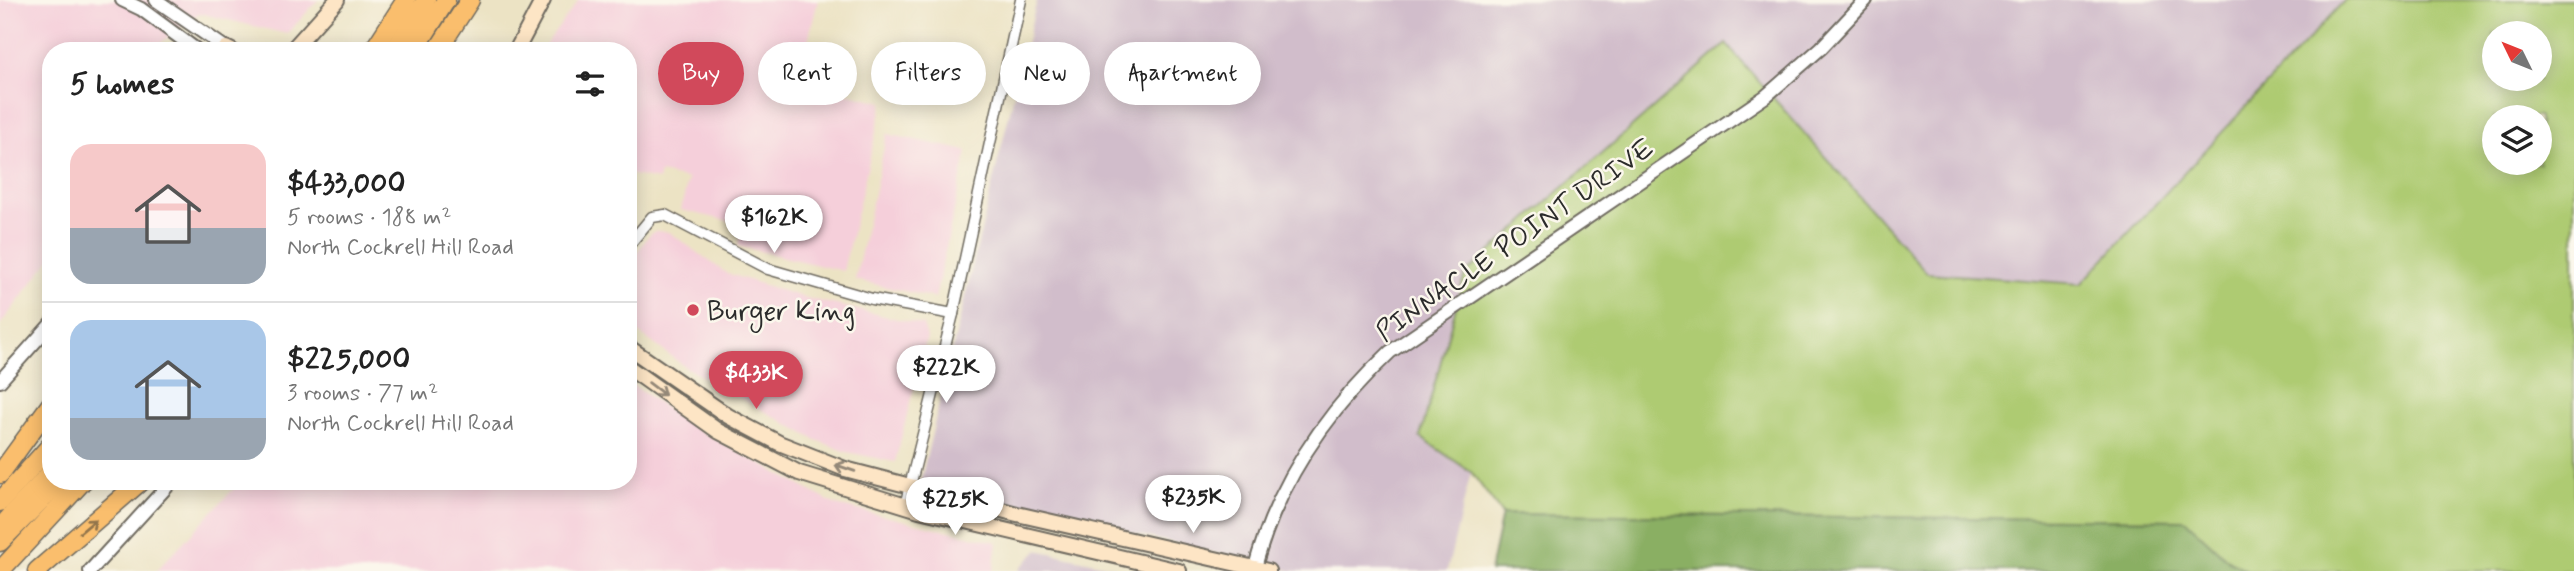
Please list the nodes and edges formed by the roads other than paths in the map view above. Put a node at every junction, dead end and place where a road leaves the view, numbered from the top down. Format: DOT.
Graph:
graph roads {
  1 [pos="122,0"];
  2 [pos="156,0"];
  3 [pos="337,0"];
  4 [pos="406,0"];
  5 [pos="426,0"];
  6 [pos="446,0"];
  7 [pos="470,0"];
  8 [pos="543,0"];
  9 [pos="1021,0"];
  10 [pos="1866,0"];
  11 [pos="186,42"];
  12 [pos="217,42"];
  13 [pos="297,42"];
  14 [pos="379,42"];
  15 [pos="400,42"];
  16 [pos="420,42"];
  17 [pos="443,42"];
  18 [pos="521,42"];
  19 [pos="637,235"];
  20 [pos="953,314"];
  21 [pos="42,334"];
  22 [pos="637,353"];
  23 [pos="637,373"];
  24 [pos="0,381"];
  25 [pos="42,416"];
  26 [pos="728,416"];
  27 [pos="718,431"];
  28 [pos="42,455"];
  29 [pos="0,474"];
  30 [pos="42,482"];
  31 [pos="910,487"];
  32 [pos="51,490"];
  33 [pos="75,490"];
  34 [pos="131,490"];
  35 [pos="164,490"];
  36 [pos="0,502"];
  37 [pos="905,506"];
  38 [pos="0,528"];
  39 [pos="0,542"];
  40 [pos="1259,569"];
  41 [pos="0,571"];
  42 [pos="37,571"];
  43 [pos="90,571"];
  44 [pos="1179,571"];
  1 -- 11 [label="street"];
  2 -- 12 [label="street"];
  3 -- 13 [label="main road"];
  4 -- 14 [label="highway"];
  5 -- 15 [label="highway"];
  6 -- 16 [label="highway"];
  7 -- 17 [label="highway"];
  8 -- 18 [label="main road"];
  9 -- 20 [label="street"];
  10 -- 40 [label="street, PINNACLE POINT DRIVE"];
  19 -- 20 [label="street"];
  20 -- 31 [label="street"];
  21 -- 24 [label="street"];
  22 -- 26 [label="main road"];
  23 -- 27 [label="main road, one-way"];
  25 -- 29 [label="highway"];
  26 -- 27 [label="main road"];
  31 -- 26 [label="main road, one-way"];
  27 -- 37 [label="main road"];
  28 -- 36 [label="highway"];
  30 -- 38 [label="highway"];
  31 -- 37 [label="street"];
  31 -- 40 [label="main road"];
  32 -- 39 [label="highway"];
  33 -- 41 [label="highway"];
  42 -- 34 [label="highway, one-way"];
  35 -- 43 [label="street"];
  37 -- 44 [label="main road"];
}
